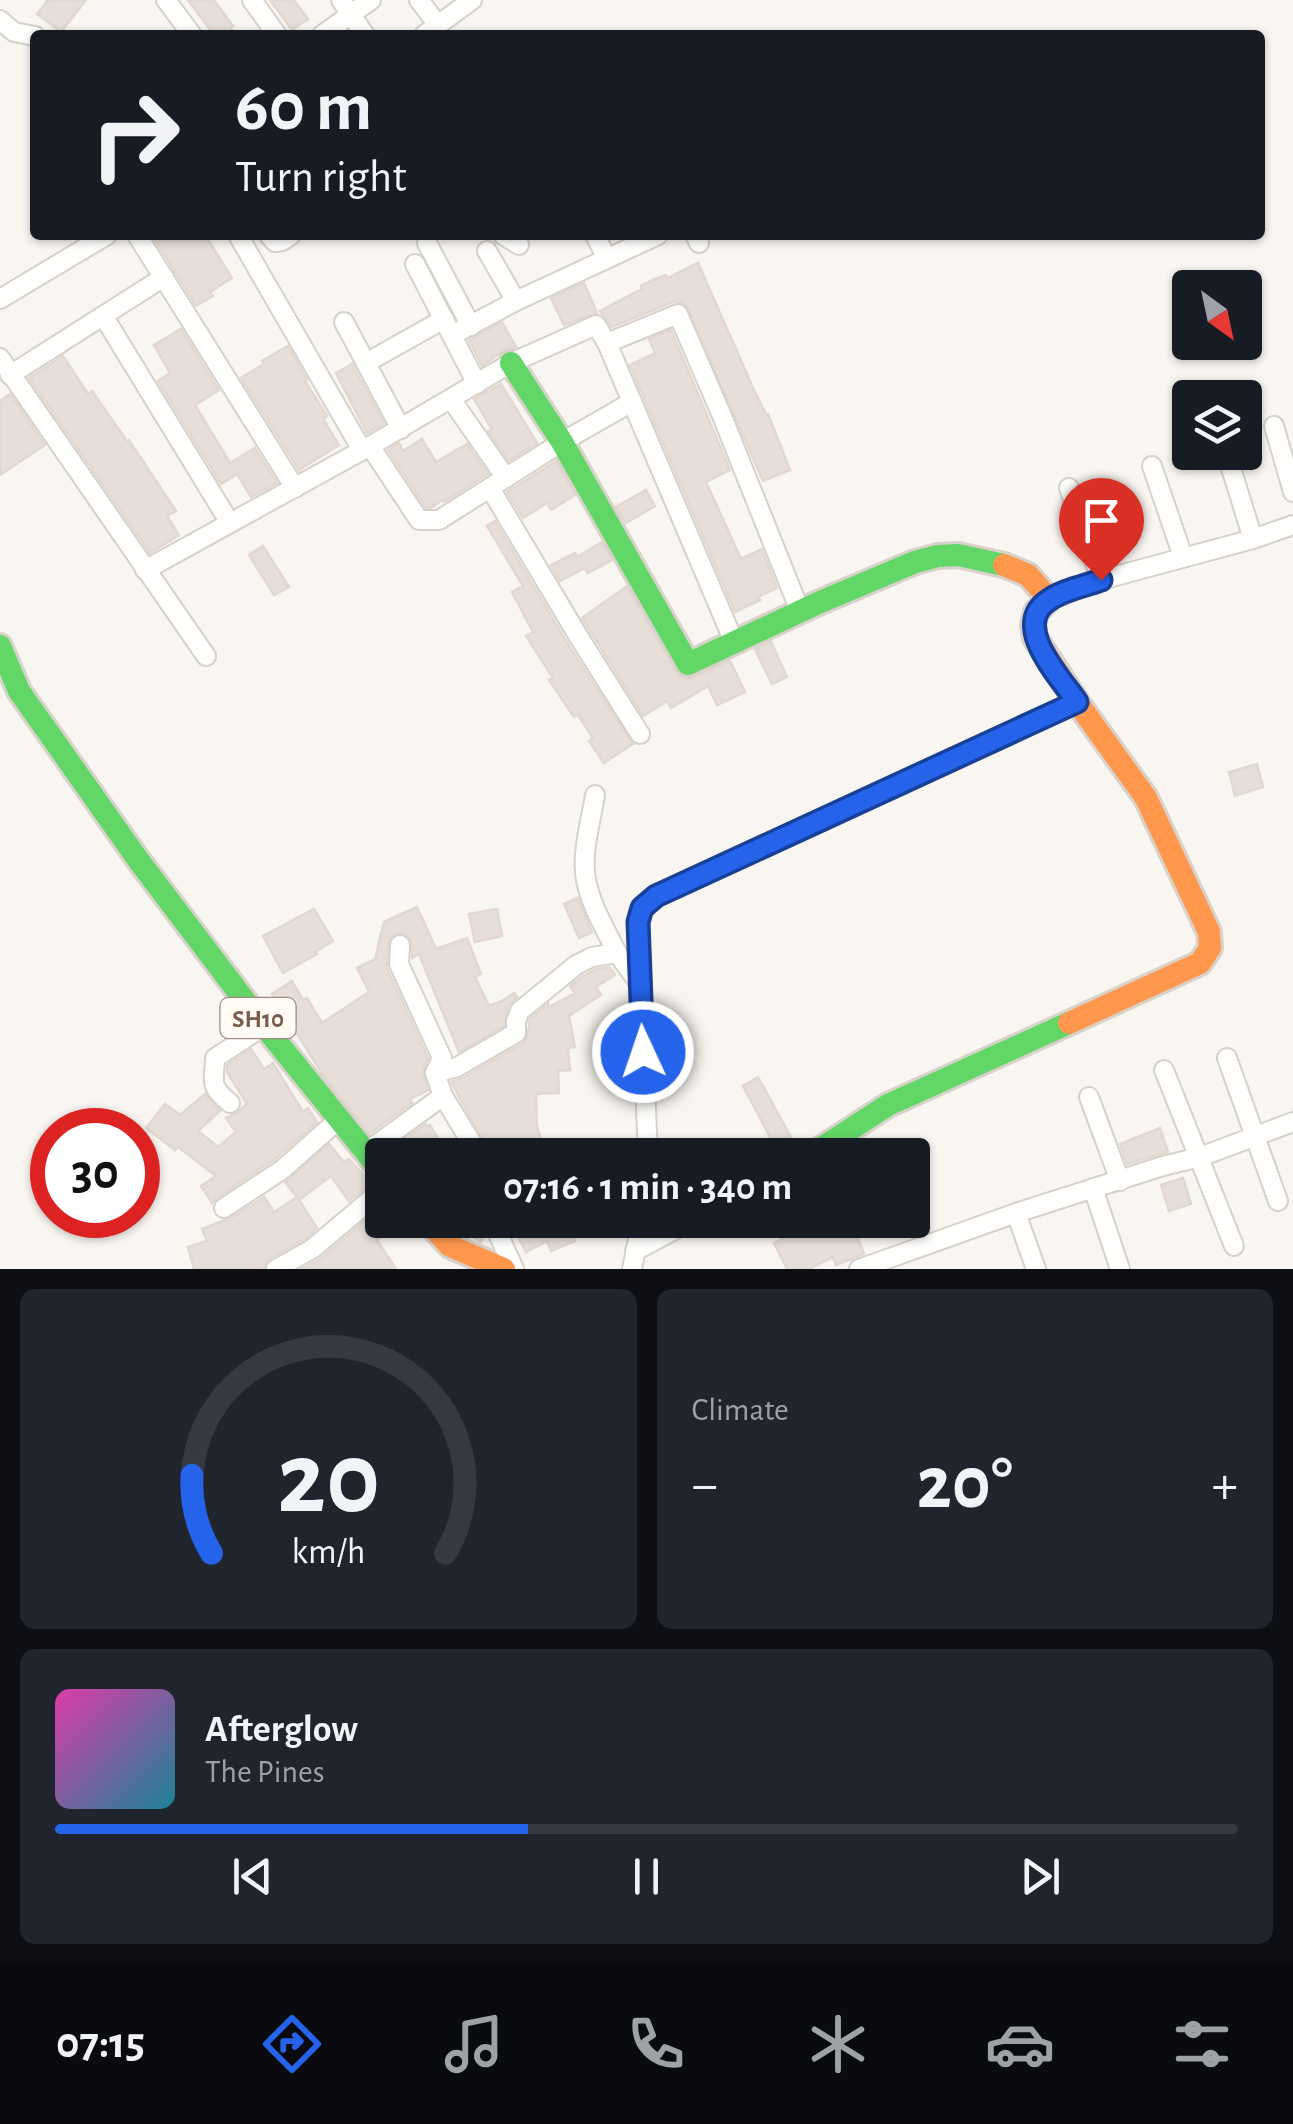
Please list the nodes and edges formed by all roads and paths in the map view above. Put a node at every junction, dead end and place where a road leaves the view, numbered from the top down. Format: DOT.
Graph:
graph roads {
  1 [pos="166,0"];
  2 [pos="252,0"];
  3 [pos="371,0"];
  4 [pos="420,0"];
  5 [pos="472,0"];
  6 [pos="347,7"];
  7 [pos="0,20"];
  8 [pos="188,30"];
  9 [pos="273,30"];
  10 [pos="326,30"];
  11 [pos="362,30"];
  12 [pos="431,30"];
  13 [pos="30,35"];
  14 [pos="98,240"];
  15 [pos="140,240"];
  16 [pos="241,240"];
  17 [pos="598,240"];
  18 [pos="647,240"];
  19 [pos="427,243"];
  20 [pos="487,251"];
  21 [pos="607,259"];
  22 [pos="415,264"];
  23 [pos="164,278"];
  24 [pos="0,299"];
  25 [pos="516,301"];
  26 [pos="104,316"];
  27 [pos="344,322"];
  28 [pos="470,326"];
  29 [pos="448,327"];
  30 [pos="607,343"];
  31 [pos="0,358"];
  32 [pos="366,363"];
  33 [pos="511,363"];
  34 [pos="10,374"];
  35 [pos="477,384"];
  36 [pos="451,399"];
  37 [pos="632,402"];
  38 [pos="1274,426"];
  39 [pos="401,428"];
  40 [pos="562,442"];
  41 [pos="366,448"];
  42 [pos="1152,466"];
  43 [pos="1232,470"];
  44 [pos="498,483"];
  45 [pos="295,488"];
  46 [pos="1069,488"];
  47 [pos="1293,492"];
  48 [pos="230,523"];
  49 [pos="1293,525"];
  50 [pos="1253,540"];
  51 [pos="1182,558"];
  52 [pos="146,570"];
  53 [pos="1101,580"];
  54 [pos="1049,599"];
  55 [pos="800,610"];
  56 [pos="734,642"];
  57 [pos="0,646"];
  58 [pos="206,656"];
  59 [pos="0,674"];
  60 [pos="19,691"];
  61 [pos="1077,702"];
  62 [pos="640,734"];
  63 [pos="595,795"];
  64 [pos="400,945"];
  65 [pos="617,952"];
  66 [pos="640,984"];
  67 [pos="264,1026"];
  68 [pos="1227,1058"];
  69 [pos="1164,1070"];
  70 [pos="435,1073"];
  71 [pos="443,1096"];
  72 [pos="1089,1097"];
  73 [pos="230,1103"];
  74 [pos="338,1120"];
  75 [pos="1293,1122"];
  76 [pos="1254,1136"];
  77 [pos="385,1138"];
  78 [pos="469,1138"];
  79 [pos="647,1138"];
  80 [pos="837,1138"];
  81 [pos="365,1151"];
  82 [pos="1200,1157"];
  83 [pos="1120,1181"];
  84 [pos="1093,1188"];
  85 [pos="1278,1201"];
  86 [pos="365,1204"];
  87 [pos="224,1208"];
  88 [pos="1016,1212"];
  89 [pos="443,1238"];
  90 [pos="500,1238"];
  91 [pos="666,1238"];
  92 [pos="450,1246"];
  93 [pos="1234,1246"];
  94 [pos="633,1260"];
  95 [pos="276,1269"];
  96 [pos="458,1269"];
  97 [pos="504,1269"];
  98 [pos="514,1269"];
  99 [pos="859,1269"];
  100 [pos="1036,1269"];
  101 [pos="1120,1269"];
  1 -- 8 [label="street"];
  2 -- 9 [label="street"];
  3 -- 6 [label="street"];
  4 -- 12 [label="street"];
  5 -- 12 [label="street"];
  6 -- 10 [label="street"];
  6 -- 11 [label="street"];
  7 -- 13 [label="street"];
  14 -- 24 [label="street"];
  15 -- 23 [label="street"];
  16 -- 41 [label="street"];
  17 -- 21 [label="street"];
  18 -- 21 [label="street"];
  19 -- 28 [label="street"];
  20 -- 25 [label="street"];
  21 -- 25 [label="street"];
  22 -- 29 [label="street"];
  23 -- 26 [label="street"];
  23 -- 45 [label="street"];
  25 -- 28 [label="street"];
  26 -- 34 [label="street"];
  26 -- 48 [label="street"];
  27 -- 32 [label="street"];
  28 -- 29 [label="street"];
  29 -- 32 [label="street"];
  29 -- 35 [label="street"];
  30 -- 33 [label="street"];
  30 -- 37 [label="street"];
  30 -- 55 [label="street"];
  31 -- 34 [label="street"];
  32 -- 39 [label="street"];
  33 -- 35 [label="street"];
  33 -- 40 [label="street"];
  34 -- 52 [label="street"];
  35 -- 36 [label="street"];
  36 -- 39 [label="street"];
  36 -- 44 [label="street"];
  37 -- 40 [label="street"];
  37 -- 56 [label="street"];
  38 -- 47 [label="street"];
  39 -- 41 [label="street"];
  40 -- 44 [label="street"];
  40 -- 56 [label="street"];
  41 -- 44 [label="street"];
  41 -- 45 [label="street"];
  42 -- 51 [label="street"];
  43 -- 50 [label="street"];
  44 -- 62 [label="street"];
  45 -- 48 [label="street"];
  46 -- 53 [label="street"];
  48 -- 52 [label="street"];
  49 -- 50 [label="street"];
  50 -- 51 [label="street"];
  51 -- 53 [label="street"];
  52 -- 58 [label="street"];
  53 -- 54 [label="street"];
  54 -- 55 [label="street"];
  54 -- 61 [label="street"];
  55 -- 56 [label="street"];
  57 -- 60 [label="street, SH10"];
  59 -- 60 [label="street, SH10"];
  60 -- 67 [label="street, SH10"];
  61 -- 66 [label="street"];
  61 -- 80 [label="street"];
  63 -- 65 [label="street"];
  64 -- 70 [label="street"];
  65 -- 66 [label="street"];
  65 -- 70 [label="street"];
  66 -- 79 [label="street"];
  67 -- 73 [label="street"];
  67 -- 74 [label="street, SH10"];
  68 -- 76 [label="street"];
  69 -- 82 [label="street"];
  70 -- 71 [label="street"];
  71 -- 77 [label="street"];
  71 -- 78 [label="street"];
  72 -- 83 [label="street"];
  74 -- 81 [label="street, SH10"];
  74 -- 87 [label="street"];
  75 -- 76 [label="street"];
  76 -- 82 [label="street"];
  76 -- 85 [label="street"];
  82 -- 83 [label="street"];
  82 -- 93 [label="street"];
  83 -- 84 [label="street"];
  84 -- 88 [label="street"];
  84 -- 101 [label="street"];
  86 -- 95 [label="street"];
  88 -- 99 [label="street"];
  88 -- 100 [label="street"];
  89 -- 92 [label="street"];
  90 -- 98 [label="street"];
  91 -- 94 [label="street"];
  92 -- 96 [label="street"];
  92 -- 97 [label="street"];
}
